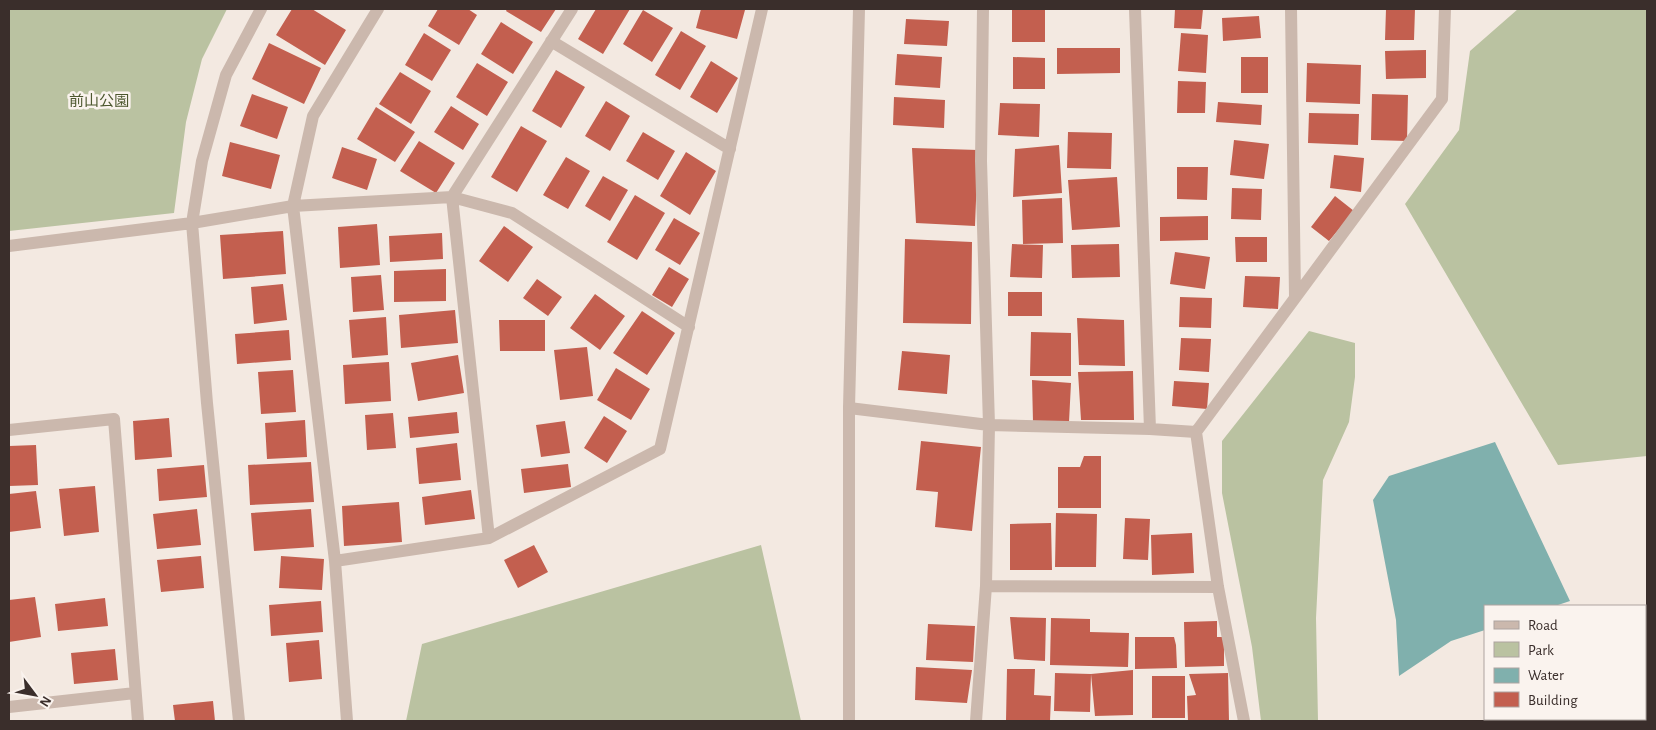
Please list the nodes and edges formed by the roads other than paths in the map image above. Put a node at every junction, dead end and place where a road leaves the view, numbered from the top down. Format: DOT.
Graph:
graph roads {
  1 [pos="261,9"];
  2 [pos="378,9"];
  3 [pos="572,9"];
  4 [pos="762,9"];
  5 [pos="860,9"];
  6 [pos="983,9"];
  7 [pos="1135,9"];
  8 [pos="1291,9"];
  9 [pos="1448,11"];
  10 [pos="552,41"];
  11 [pos="730,149"];
  12 [pos="452,197"];
  13 [pos="293,206"];
  14 [pos="192,223"];
  15 [pos="9,246"];
  16 [pos="1295,296"];
  17 [pos="688,327"];
  18 [pos="849,408"];
  19 [pos="989,425"];
  20 [pos="1150,429"];
  21 [pos="9,430"];
  22 [pos="1196,432"];
  23 [pos="490,538"];
  24 [pos="335,561"];
  25 [pos="986,586"];
  26 [pos="1218,587"];
  27 [pos="136,693"];
  28 [pos="9,707"];
  29 [pos="138,721"];
  30 [pos="239,721"];
  31 [pos="347,721"];
  32 [pos="849,721"];
  33 [pos="976,721"];
  34 [pos="1244,721"];
  1 -- 14 [label="street"];
  2 -- 13 [label="street"];
  3 -- 10 [label="street"];
  4 -- 11 [label="street"];
  5 -- 18 [label="street"];
  6 -- 19 [label="street"];
  7 -- 20 [label="street"];
  8 -- 16 [label="street"];
  9 -- 16 [label="street"];
  10 -- 11 [label="street"];
  10 -- 12 [label="street"];
  11 -- 17 [label="street"];
  12 -- 13 [label="street"];
  12 -- 17 [label="street"];
  12 -- 23 [label="street"];
  13 -- 14 [label="street"];
  13 -- 24 [label="street"];
  14 -- 15 [label="street"];
  14 -- 30 [label="street"];
  16 -- 22 [label="street"];
  17 -- 23 [label="street"];
  18 -- 19 [label="street"];
  18 -- 32 [label="street"];
  19 -- 20 [label="street"];
  19 -- 25 [label="street"];
  20 -- 22 [label="street"];
  21 -- 27 [label="street"];
  22 -- 26 [label="street"];
  23 -- 24 [label="street"];
  24 -- 31 [label="street"];
  25 -- 26 [label="street"];
  25 -- 33 [label="street"];
  26 -- 34 [label="street"];
  27 -- 28 [label="street"];
  27 -- 29 [label="street"];
}
